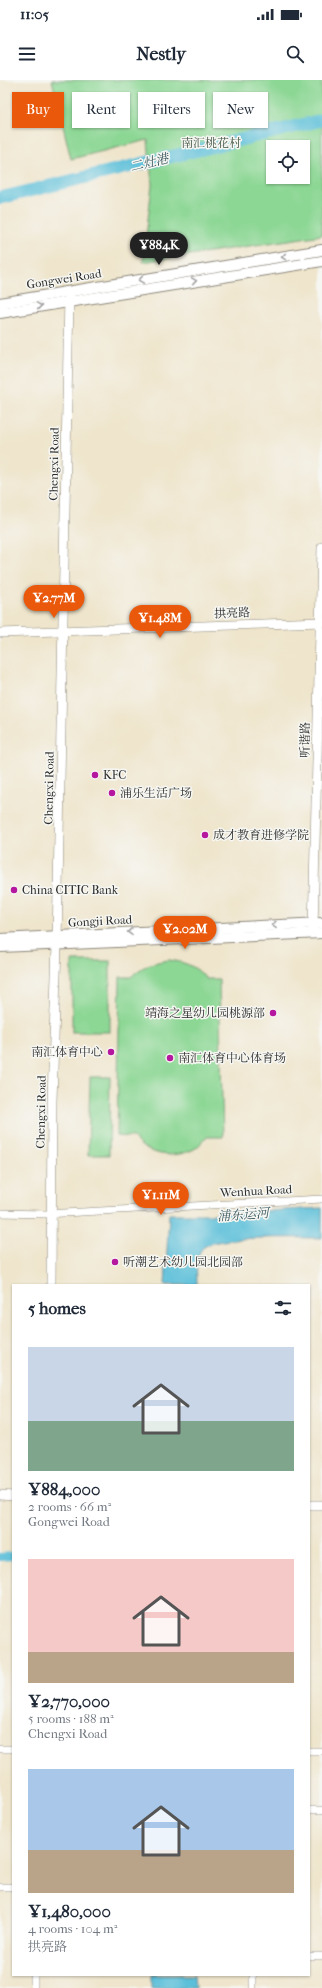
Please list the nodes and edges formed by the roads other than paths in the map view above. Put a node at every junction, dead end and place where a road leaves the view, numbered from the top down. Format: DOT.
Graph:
graph roads {
  1 [pos="322,250"];
  2 [pos="322,260"];
  3 [pos="69,297"];
  4 [pos="0,303"];
  5 [pos="0,313"];
  6 [pos="322,548"];
  7 [pos="321,622"];
  8 [pos="64,632"];
  9 [pos="0,633"];
  10 [pos="317,923"];
  11 [pos="317,934"];
  12 [pos="0,939"];
  13 [pos="57,940"];
  14 [pos="0,947"];
  15 [pos="322,1199"];
  16 [pos="0,1213"];
  17 [pos="52,1214"];
  18 [pos="51,1284"];
  19 [pos="0,1495"];
  20 [pos="12,1496"];
  21 [pos="310,1505"];
  22 [pos="322,1505"];
  23 [pos="0,1748"];
  24 [pos="12,1749"];
  25 [pos="322,1750"];
  26 [pos="310,1751"];
  27 [pos="310,1810"];
  28 [pos="322,1810"];
  29 [pos="0,1887"];
  30 [pos="12,1887"];
  31 [pos="310,1956"];
  32 [pos="322,1956"];
  33 [pos="34,1976"];
  34 [pos="253,1976"];
  35 [pos="34,1988"];
  36 [pos="252,1988"];
  1 -- 3 [label="main road, Gongwei Road, one-way"];
  3 -- 2 [label="main road, Gongwei Road, one-way"];
  3 -- 4 [label="main road, Gongwei Road"];
  5 -- 3 [label="main road, Gongwei Road, one-way"];
  3 -- 8 [label="street, Chengxi Road"];
  6 -- 7 [label="street, 听谐路"];
  7 -- 8 [label="street, 拱亮路"];
  7 -- 10 [label="street, 听谐路"];
  8 -- 9 [label="street, 拱亮路"];
  8 -- 13 [label="street, Chengxi Road"];
  10 -- 11 [label="street, 听谐路"];
  10 -- 13 [label="main road, Gongji Road, one-way"];
  11 -- 13 [label="main road, Gongji Road"];
  12 -- 13 [label="main road, Gongji Road"];
  13 -- 14 [label="main road, Gongji Road"];
  13 -- 17 [label="street, Chengxi Road"];
  15 -- 17 [label="street, Wenhua Road"];
  16 -- 17 [label="street, Wenhua Road"];
  17 -- 18 [label="street, Chengxi Road"];
  19 -- 20 [label="street"];
  21 -- 22 [label="street"];
  23 -- 24 [label="street"];
  25 -- 26 [label="street"];
  27 -- 28 [label="street"];
  29 -- 30 [label="street"];
  31 -- 32 [label="street"];
  33 -- 35 [label="street"];
  34 -- 36 [label="street"];
}
